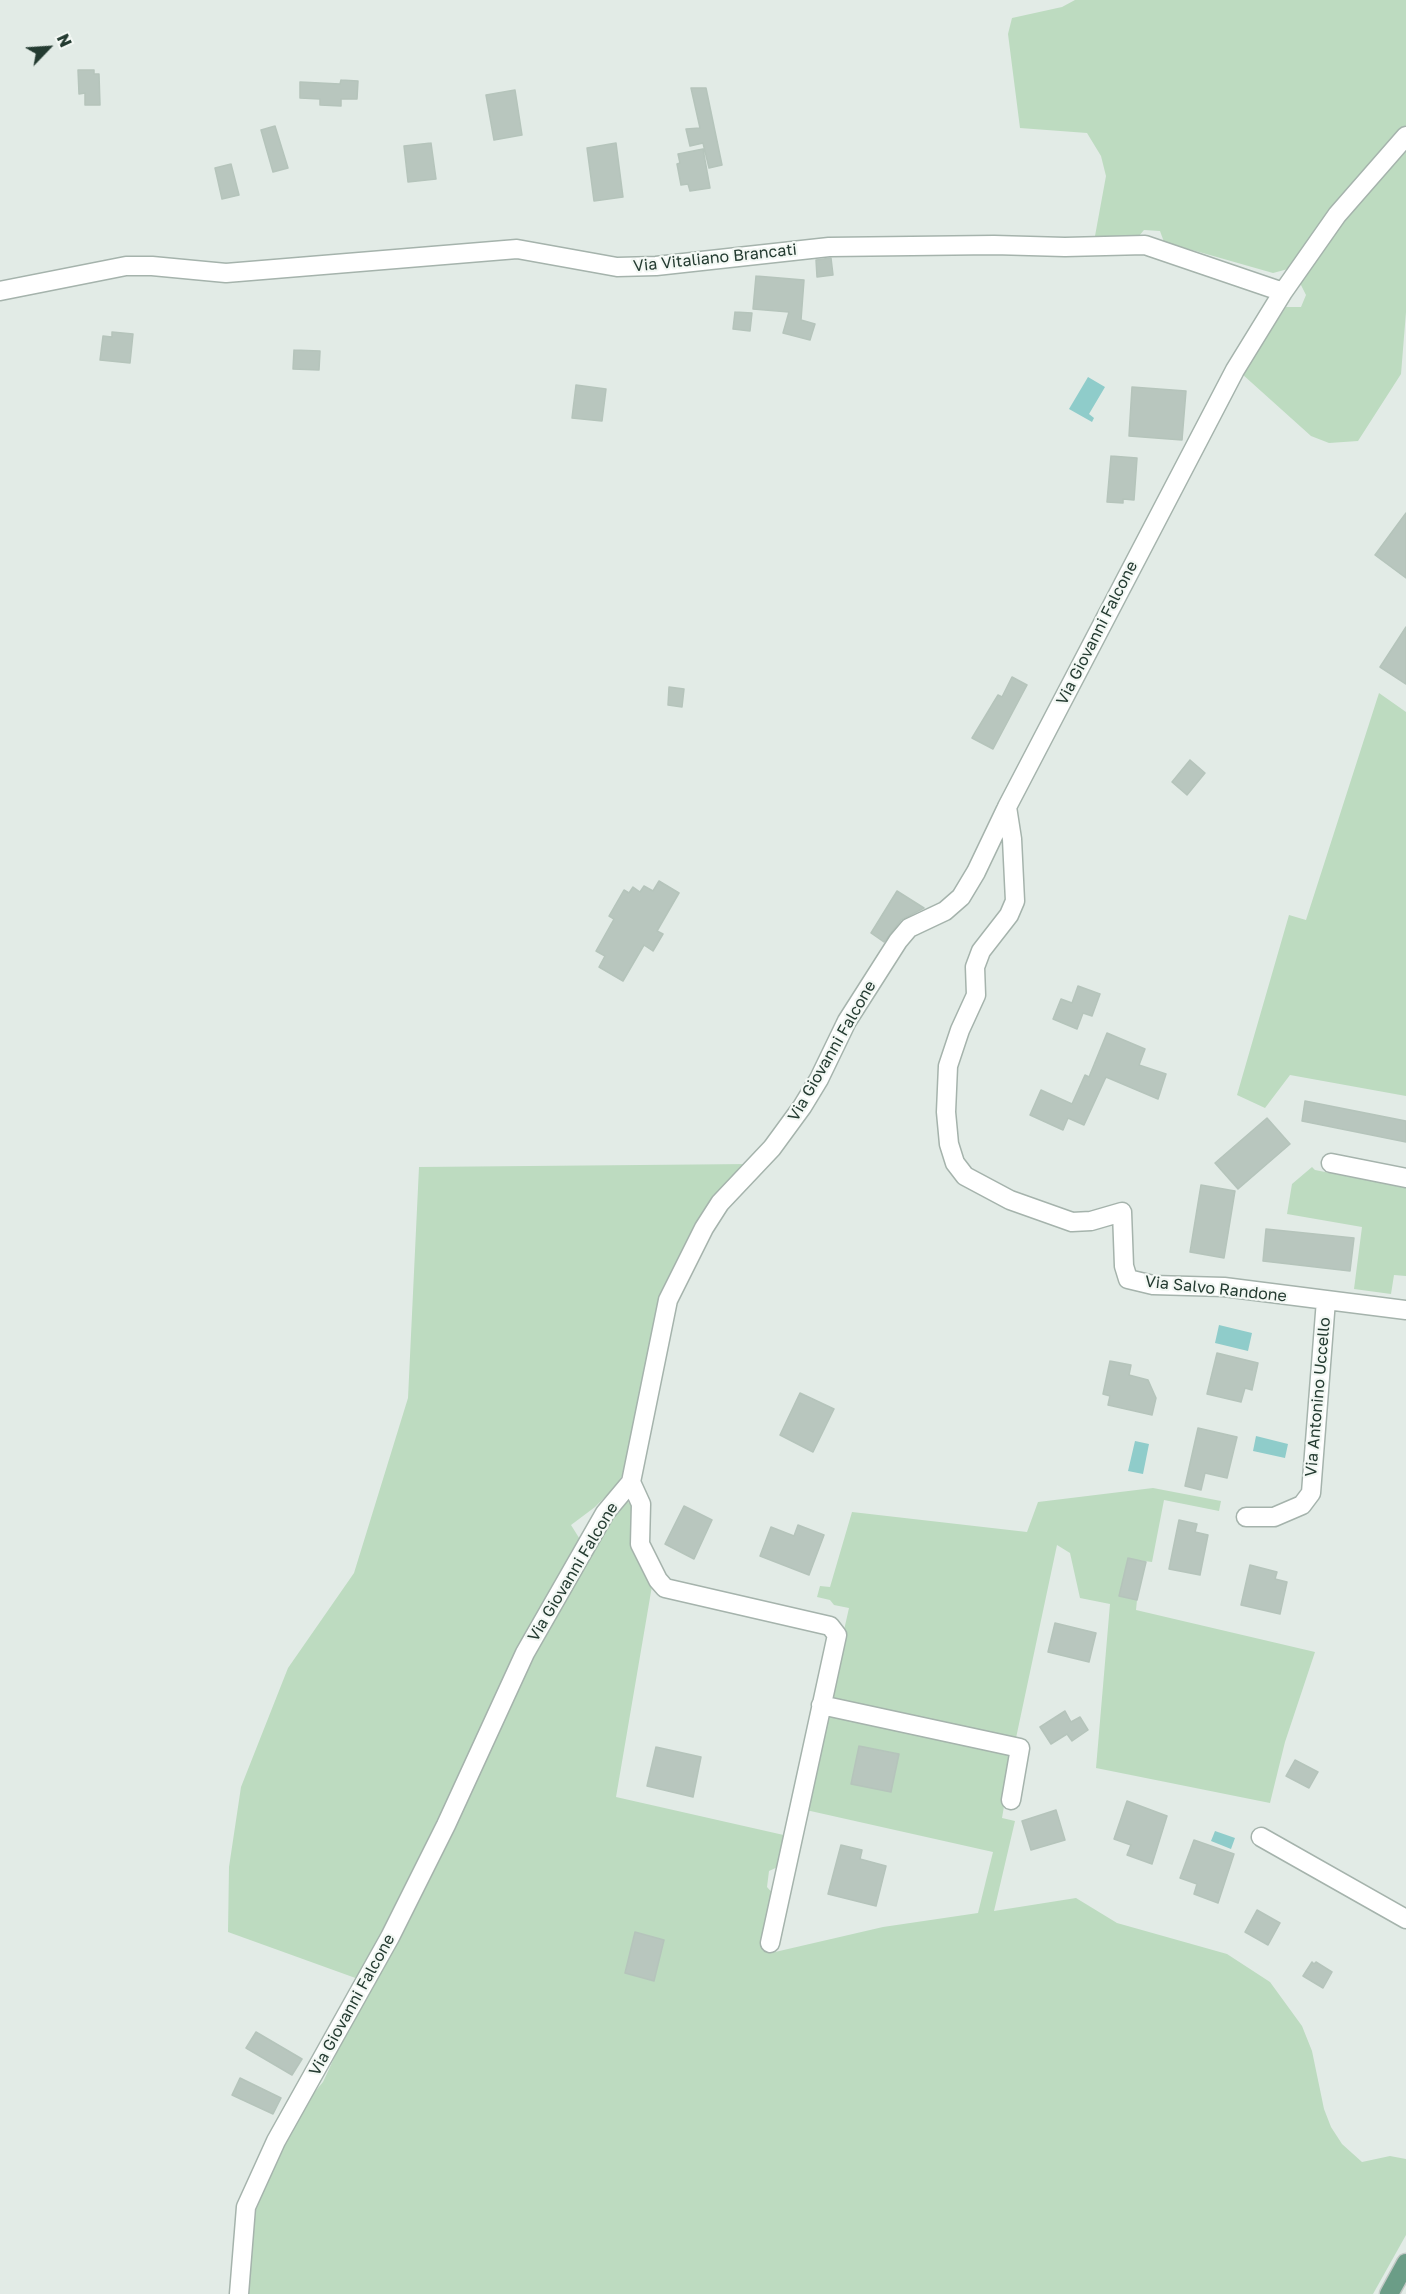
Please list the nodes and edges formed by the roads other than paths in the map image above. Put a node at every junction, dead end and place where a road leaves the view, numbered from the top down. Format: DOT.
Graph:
graph roads {
  1 [pos="1406,136"];
  2 [pos="0,291"];
  3 [pos="1283,292"];
  4 [pos="1007,807"];
  5 [pos="1331,1163"];
  6 [pos="1406,1178"];
  7 [pos="1326,1300"];
  8 [pos="1406,1310"];
  9 [pos="631,1482"];
  10 [pos="1246,1517"];
  11 [pos="822,1705"];
  12 [pos="1011,1800"];
  13 [pos="1261,1837"];
  14 [pos="1406,1919"];
  15 [pos="770,1943"];
  16 [pos="1406,2263"];
  17 [pos="239,2294"];
  18 [pos="1389,2294"];
  1 -- 3 [label="street, Via Giovanni Falcone"];
  2 -- 3 [label="street, Via Vitaliano Brancati"];
  3 -- 4 [label="street, Via Giovanni Falcone"];
  4 -- 7 [label="street, Via Salvo Randone"];
  4 -- 9 [label="street, Via Giovanni Falcone"];
  5 -- 6 [label="street"];
  7 -- 8 [label="street, Via Salvo Randone"];
  7 -- 10 [label="street, Via Antonino Uccello"];
  9 -- 11 [label="street"];
  9 -- 17 [label="street, Via Giovanni Falcone"];
  11 -- 12 [label="street"];
  11 -- 15 [label="street"];
  13 -- 14 [label="street"];
  16 -- 18 [label="main road"];
}
